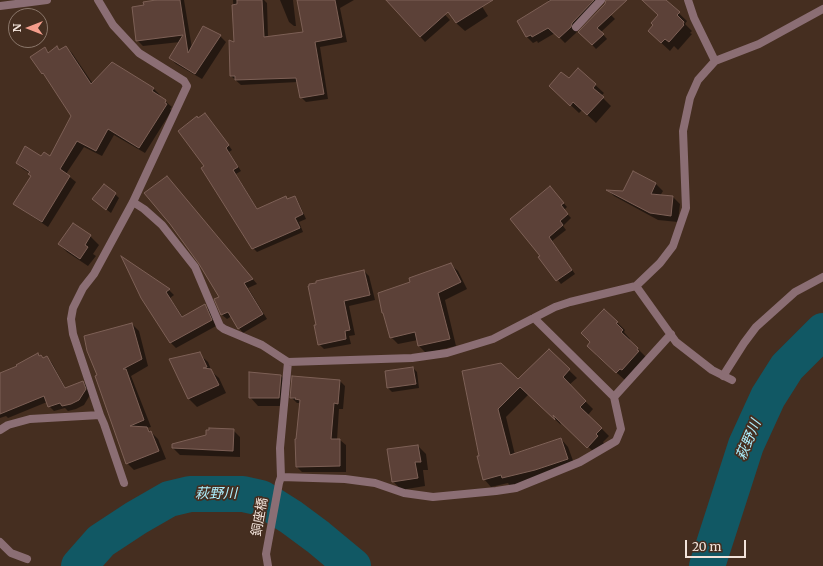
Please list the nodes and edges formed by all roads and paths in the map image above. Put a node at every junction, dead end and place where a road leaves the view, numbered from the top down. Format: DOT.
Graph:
graph roads {
  1 [pos="47,0"];
  2 [pos="98,0"];
  3 [pos="601,0"];
  4 [pos="688,0"];
  5 [pos="0,6"];
  6 [pos="823,9"];
  7 [pos="576,27"];
  8 [pos="715,61"];
  9 [pos="133,202"];
  10 [pos="823,277"];
  11 [pos="636,286"];
  12 [pos="534,318"];
  13 [pos="671,334"];
  14 [pos="288,362"];
  15 [pos="723,376"];
  16 [pos="732,380"];
  17 [pos="614,397"];
  18 [pos="100,415"];
  19 [pos="0,430"];
  20 [pos="280,480"];
  21 [pos="124,483"];
  22 [pos="0,542"];
  23 [pos="26,559"];
  24 [pos="268,566"];
  1 -- 5 [label="street"];
  2 -- 9 [label="street"];
  3 -- 7 [label="street"];
  4 -- 8 [label="street"];
  6 -- 8 [label="street"];
  8 -- 11 [label="street"];
  9 -- 14 [label="street"];
  9 -- 18 [label="street"];
  10 -- 15 [label="street"];
  11 -- 12 [label="street"];
  11 -- 13 [label="street"];
  12 -- 14 [label="street"];
  12 -- 17 [label="street"];
  13 -- 15 [label="street"];
  13 -- 17 [label="street"];
  14 -- 20 [label="street, 銅座橋"];
  15 -- 16 [label="street"];
  17 -- 20 [label="street"];
  18 -- 19 [label="street"];
  18 -- 21 [label="street"];
  20 -- 24 [label="street, 銅座橋"];
  22 -- 23 [label="street"];
}
